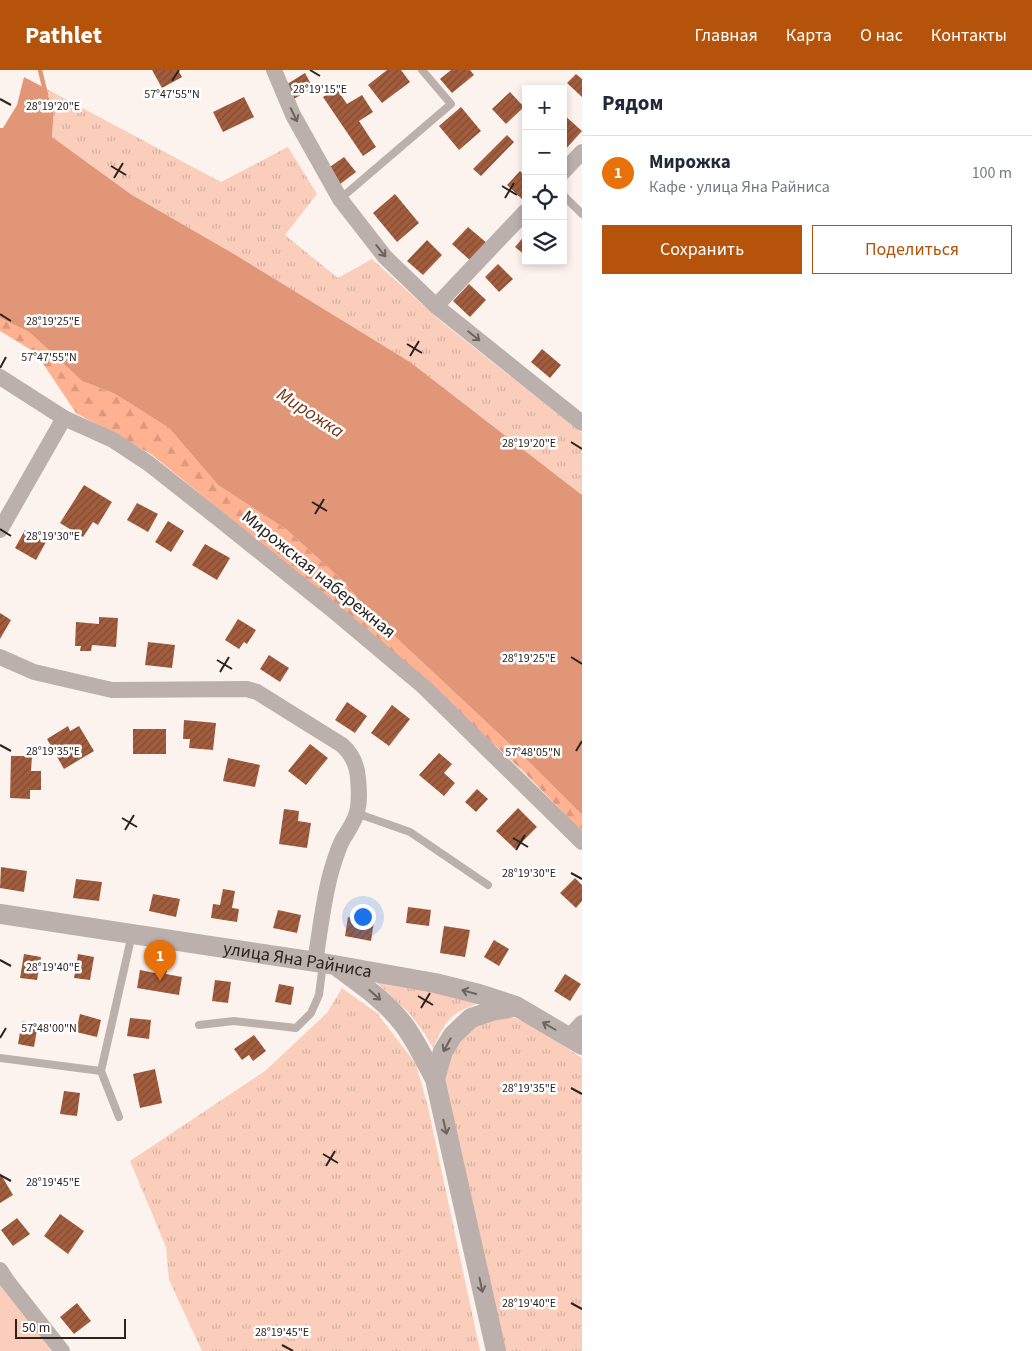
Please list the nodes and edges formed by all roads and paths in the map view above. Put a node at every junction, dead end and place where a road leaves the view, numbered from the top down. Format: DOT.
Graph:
graph roads {
  1 [pos="274,70"];
  2 [pos="422,70"];
  3 [pos="582,152"];
  4 [pos="567,168"];
  5 [pos="340,199"];
  6 [pos="567,199"];
  7 [pos="582,214"];
  8 [pos="522,215"];
  9 [pos="436,306"];
  10 [pos="0,377"];
  11 [pos="64,418"];
  12 [pos="582,423"];
  13 [pos="1,528"];
  14 [pos="0,657"];
  15 [pos="356,813"];
  16 [pos="582,842"];
  17 [pos="488,885"];
  18 [pos="0,914"];
  19 [pos="132,934"];
  20 [pos="325,964"];
  21 [pos="516,1006"];
  22 [pos="199,1026"];
  23 [pos="578,1035"];
  24 [pos="0,1058"];
  25 [pos="101,1071"];
  26 [pos="434,1079"];
  27 [pos="119,1117"];
  28 [pos="0,1270"];
  29 [pos="62,1351"];
  30 [pos="496,1351"];
  1 -- 5 [label="street, one-way"];
  2 -- 5 [label="lane"];
  3 -- 4 [label="street"];
  5 -- 9 [label="street, one-way"];
  6 -- 7 [label="lane"];
  8 -- 9 [label="street"];
  9 -- 12 [label="street, one-way"];
  10 -- 11 [label="street, Мирожская набережная"];
  11 -- 13 [label="street"];
  11 -- 16 [label="street, Мирожская набережная"];
  14 -- 15 [label="street"];
  15 -- 17 [label="lane"];
  15 -- 20 [label="street"];
  18 -- 19 [label="street, улица Яна Райниса"];
  19 -- 20 [label="street, улица Яна Райниса"];
  19 -- 25 [label="lane"];
  21 -- 20 [label="street, улица Яна Райниса, one-way"];
  20 -- 22 [label="lane"];
  20 -- 26 [label="street, one-way"];
  23 -- 21 [label="street, улица Яна Райниса, one-way"];
  21 -- 26 [label="street, one-way"];
  24 -- 25 [label="lane"];
  25 -- 27 [label="lane"];
  26 -- 30 [label="street, one-way"];
  28 -- 29 [label="street"];
}
